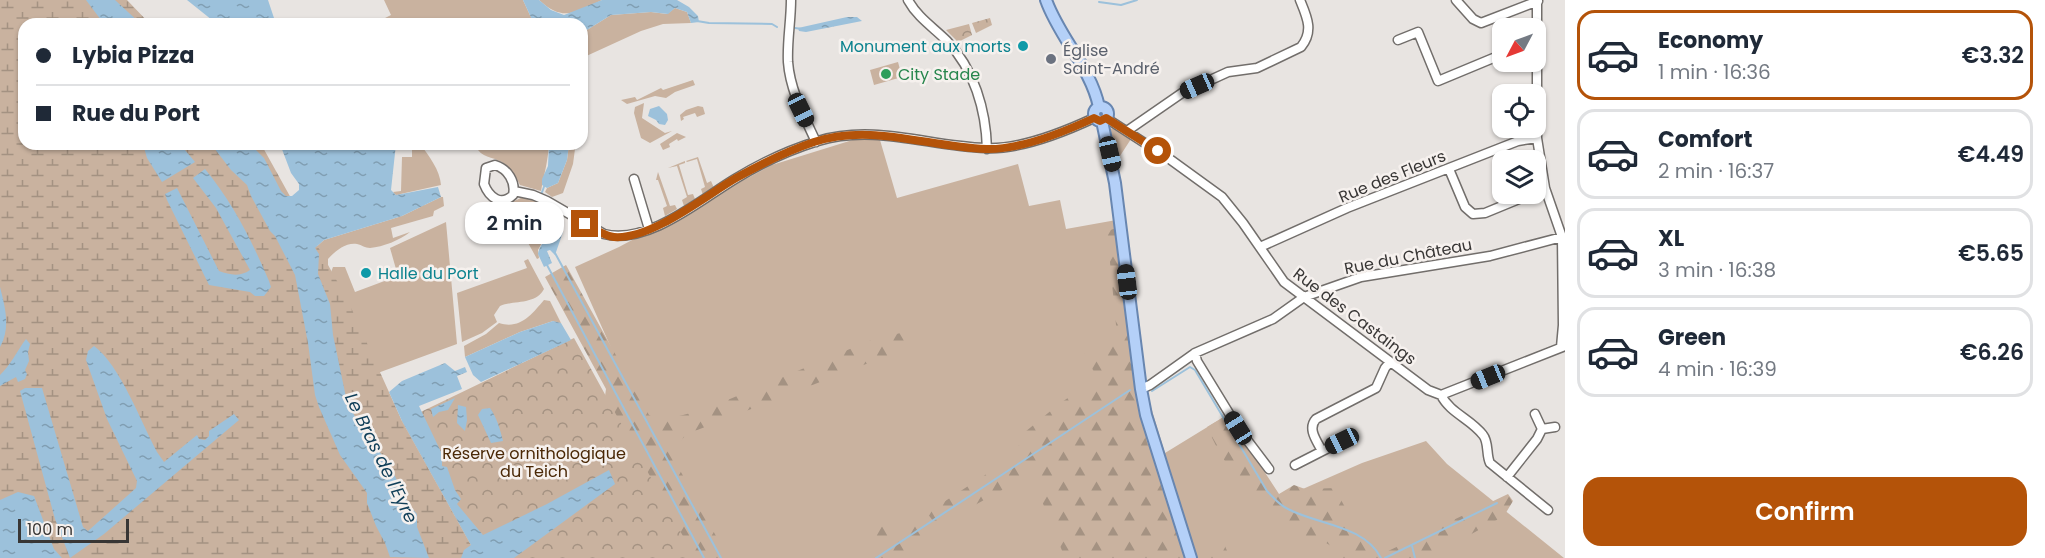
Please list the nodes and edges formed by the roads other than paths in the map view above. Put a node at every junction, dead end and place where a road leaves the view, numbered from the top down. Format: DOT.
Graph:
graph roads {
  1 [pos="791,0"];
  2 [pos="908,0"];
  3 [pos="1048,0"];
  4 [pos="1300,0"];
  5 [pos="1456,0"];
  6 [pos="1538,1"];
  7 [pos="1538,18"];
  8 [pos="1398,40"];
  9 [pos="1492,59"];
  10 [pos="1100,116"];
  11 [pos="1127,131"];
  12 [pos="1537,138"];
  13 [pos="816,141"];
  14 [pos="987,149"];
  15 [pos="1538,150"];
  16 [pos="1449,169"];
  17 [pos="634,179"];
  18 [pos="514,191"];
  19 [pos="1546,203"];
  20 [pos="1507,204"];
  21 [pos="649,229"];
  22 [pos="1562,237"];
  23 [pos="1260,247"];
  24 [pos="1304,297"];
  25 [pos="1563,347"];
  26 [pos="1195,354"];
  27 [pos="1390,362"];
  28 [pos="1141,388"];
  29 [pos="1441,395"];
  30 [pos="1535,414"];
  31 [pos="1555,427"];
  32 [pos="1542,429"];
  33 [pos="1342,441"];
  34 [pos="1322,451"];
  35 [pos="1295,465"];
  36 [pos="1269,469"];
  37 [pos="1507,477"];
  38 [pos="1548,510"];
  39 [pos="1191,558"];
  1 -- 13 [label="street"];
  2 -- 14 [label="street"];
  3 -- 10 [label="main road"];
  4 -- 11 [label="street"];
  5 -- 6 [label="street"];
  6 -- 7 [label="street"];
  8 -- 9 [label="street"];
  10 -- 11 [label="street, Rue des Castaings"];
  10 -- 14 [label="street"];
  10 -- 28 [label="main road"];
  11 -- 23 [label="street, Rue des Castaings"];
  12 -- 15 [label="street"];
  12 -- 16 [label="street, Rue des Fleurs"];
  13 -- 14 [label="street"];
  13 -- 21 [label="street"];
  16 -- 20 [label="street"];
  16 -- 23 [label="street, Rue des Fleurs"];
  17 -- 21 [label="street"];
  18 -- 18 [label="street"];
  18 -- 21 [label="street"];
  19 -- 22 [label="street"];
  22 -- 24 [label="street, Rue du Château"];
  22 -- 25 [label="street"];
  23 -- 24 [label="street, Rue des Castaings"];
  24 -- 26 [label="street, Rue du Château"];
  24 -- 27 [label="street, Rue des Castaings"];
  25 -- 29 [label="street"];
  26 -- 28 [label="street, Rue du Château"];
  26 -- 36 [label="street"];
  27 -- 29 [label="street, Rue des Castaings"];
  27 -- 34 [label="street"];
  28 -- 39 [label="main road"];
  29 -- 37 [label="street, Rue des Castaings"];
  30 -- 32 [label="street"];
  31 -- 32 [label="street"];
  32 -- 37 [label="street"];
  33 -- 34 [label="street"];
  34 -- 35 [label="street"];
  37 -- 38 [label="street, Rue des Castaings"];
}
